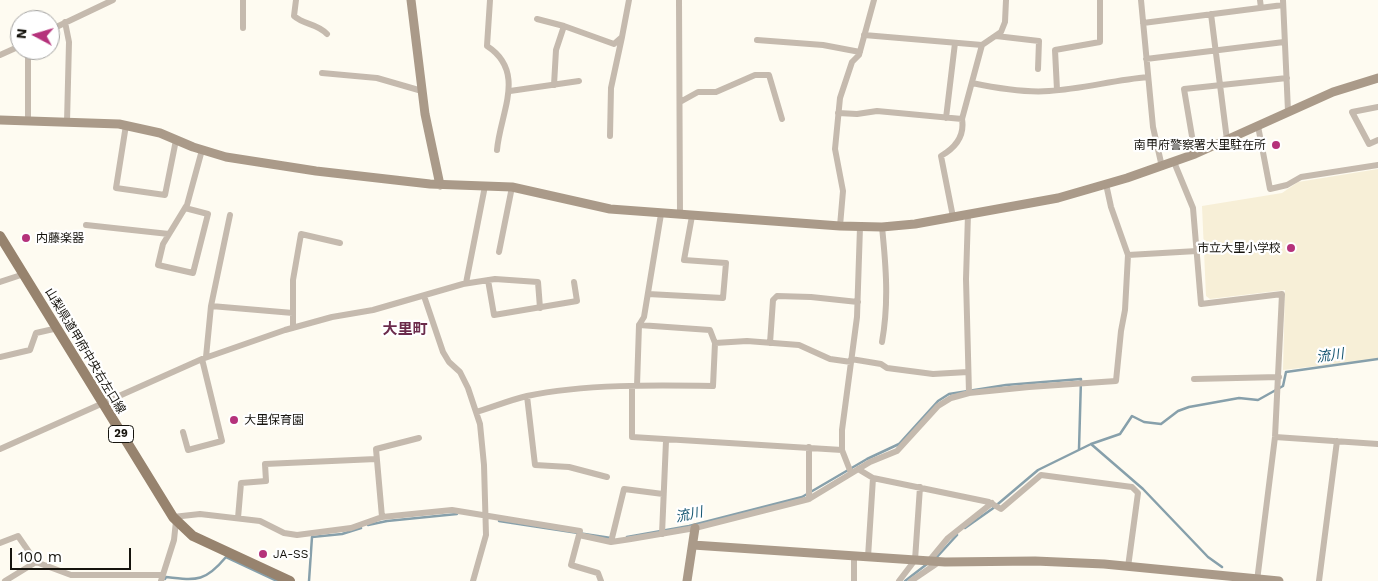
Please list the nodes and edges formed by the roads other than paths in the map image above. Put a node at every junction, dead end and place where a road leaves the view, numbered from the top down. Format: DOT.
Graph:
graph roads {
  1 [pos="113,0"];
  2 [pos="243,0"];
  3 [pos="296,0"];
  4 [pos="411,0"];
  5 [pos="490,0"];
  6 [pos="629,0"];
  7 [pos="679,0"];
  8 [pos="874,0"];
  9 [pos="1006,0"];
  10 [pos="1094,0"];
  11 [pos="1100,0"];
  12 [pos="1141,0"];
  13 [pos="1260,0"];
  14 [pos="1283,3"];
  15 [pos="1261,8"];
  16 [pos="1211,14"];
  17 [pos="537,19"];
  18 [pos="65,22"];
  19 [pos="1143,23"];
  20 [pos="60,25"];
  21 [pos="564,26"];
  22 [pos="243,28"];
  23 [pos="327,34"];
  24 [pos="864,35"];
  25 [pos="996,36"];
  26 [pos="622,37"];
  27 [pos="757,40"];
  28 [pos="1284,42"];
  29 [pos="954,43"];
  30 [pos="982,45"];
  31 [pos="1215,51"];
  32 [pos="860,52"];
  33 [pos="1146,59"];
  34 [pos="28,60"];
  35 [pos="1038,70"];
  36 [pos="322,73"];
  37 [pos="1148,76"];
  38 [pos="1287,78"];
  39 [pos="1378,78"];
  40 [pos="579,81"];
  41 [pos="972,83"];
  42 [pos="554,85"];
  43 [pos="1220,86"];
  44 [pos="1057,90"];
  45 [pos="422,91"];
  46 [pos="510,91"];
  47 [pos="680,102"];
  48 [pos="1378,107"];
  49 [pos="1288,111"];
  50 [pos="838,113"];
  51 [pos="946,118"];
  52 [pos="782,119"];
  53 [pos="962,119"];
  54 [pos="0,120"];
  55 [pos="28,120"];
  56 [pos="67,122"];
  57 [pos="126,125"];
  58 [pos="1258,126"];
  59 [pos="610,136"];
  60 [pos="176,140"];
  61 [pos="1227,140"];
  62 [pos="1378,140"];
  63 [pos="202,150"];
  64 [pos="497,150"];
  65 [pos="1195,154"];
  66 [pos="1174,162"];
  67 [pos="1378,165"];
  68 [pos="1162,166"];
  69 [pos="1106,184"];
  70 [pos="440,185"];
  71 [pos="485,186"];
  72 [pos="512,187"];
  73 [pos="185,208"];
  74 [pos="661,214"];
  75 [pos="968,214"];
  76 [pos="230,215"];
  77 [pos="680,215"];
  78 [pos="692,216"];
  79 [pos="953,217"];
  80 [pos="86,225"];
  81 [pos="840,226"];
  82 [pos="860,227"];
  83 [pos="882,227"];
  84 [pos="169,234"];
  85 [pos="0,236"];
  86 [pos="340,243"];
  87 [pos="1197,251"];
  88 [pos="499,252"];
  89 [pos="1128,255"];
  90 [pos="24,274"];
  91 [pos="488,280"];
  92 [pos="0,282"];
  93 [pos="574,282"];
  94 [pos="466,283"];
  95 [pos="648,294"];
  96 [pos="424,296"];
  97 [pos="858,302"];
  98 [pos="211,306"];
  99 [pos="540,308"];
  100 [pos="293,313"];
  101 [pos="639,325"];
  102 [pos="58,328"];
  103 [pos="293,328"];
  104 [pos="715,342"];
  105 [pos="882,342"];
  106 [pos="770,343"];
  107 [pos="0,356"];
  108 [pos="204,358"];
  109 [pos="851,361"];
  110 [pos="968,372"];
  111 [pos="1194,379"];
  112 [pos="1279,383"];
  113 [pos="634,387"];
  114 [pos="969,393"];
  115 [pos="527,396"];
  116 [pos="102,405"];
  117 [pos="476,412"];
  118 [pos="183,432"];
  119 [pos="1274,437"];
  120 [pos="419,438"];
  121 [pos="666,441"];
  122 [pos="1337,441"];
  123 [pos="1378,444"];
  124 [pos="809,447"];
  125 [pos="0,448"];
  126 [pos="842,450"];
  127 [pos="376,459"];
  128 [pos="858,469"];
  129 [pos="851,474"];
  130 [pos="607,477"];
  131 [pos="873,478"];
  132 [pos="920,487"];
  133 [pos="663,494"];
  134 [pos="809,499"];
  135 [pos="992,503"];
  136 [pos="486,514"];
  137 [pos="382,517"];
  138 [pos="238,518"];
  139 [pos="175,519"];
  140 [pos="695,528"];
  141 [pos="662,534"];
  142 [pos="579,535"];
  143 [pos="611,542"];
  144 [pos="0,543"];
  145 [pos="693,545"];
  146 [pos="854,556"];
  147 [pos="868,557"];
  148 [pos="915,560"];
  149 [pos="934,561"];
  150 [pos="36,562"];
  151 [pos="1128,567"];
  152 [pos="162,578"];
  153 [pos="278,578"];
  154 [pos="1257,580"];
  155 [pos="5,581"];
  156 [pos="290,581"];
  157 [pos="473,581"];
  158 [pos="601,581"];
  159 [pos="687,581"];
  160 [pos="854,581"];
  161 [pos="899,581"];
  162 [pos="911,581"];
  163 [pos="1279,581"];
  164 [pos="1319,581"];
  1 -- 18 [label="street"];
  2 -- 22 [label="street"];
  3 -- 23 [label="street"];
  4 -- 45 [label="street"];
  5 -- 46 [label="street"];
  6 -- 26 [label="street"];
  7 -- 47 [label="street"];
  8 -- 24 [label="street"];
  9 -- 25 [label="street"];
  10 -- 11 [label="street"];
  11 -- 44 [label="street"];
  12 -- 19 [label="street"];
  13 -- 15 [label="street"];
  14 -- 15 [label="street"];
  14 -- 28 [label="street"];
  15 -- 16 [label="street"];
  16 -- 19 [label="street"];
  16 -- 31 [label="street"];
  17 -- 21 [label="street"];
  18 -- 20 [label="street"];
  18 -- 56 [label="street"];
  19 -- 33 [label="street"];
  21 -- 26 [label="street"];
  21 -- 42 [label="street"];
  24 -- 29 [label="street"];
  24 -- 32 [label="street"];
  25 -- 30 [label="street"];
  25 -- 35 [label="street"];
  26 -- 59 [label="street"];
  27 -- 32 [label="street"];
  28 -- 31 [label="street"];
  28 -- 38 [label="street"];
  29 -- 30 [label="street"];
  29 -- 51 [label="street"];
  30 -- 41 [label="street"];
  31 -- 33 [label="street"];
  31 -- 43 [label="street"];
  32 -- 50 [label="street"];
  33 -- 37 [label="street"];
  34 -- 55 [label="street"];
  36 -- 45 [label="street"];
  37 -- 44 [label="street"];
  37 -- 68 [label="street"];
  38 -- 43 [label="street"];
  38 -- 49 [label="street"];
  39 -- 49 [label="street"];
  40 -- 42 [label="street"];
  41 -- 44 [label="street"];
  41 -- 53 [label="street"];
  42 -- 46 [label="street"];
  43 -- 61 [label="street"];
  43 -- 65 [label="street"];
  45 -- 70 [label="street"];
  46 -- 64 [label="street"];
  47 -- 52 [label="street"];
  47 -- 77 [label="street"];
  48 -- 62 [label="street"];
  49 -- 58 [label="street"];
  50 -- 51 [label="street"];
  50 -- 81 [label="street"];
  51 -- 53 [label="street"];
  53 -- 79 [label="street"];
  54 -- 55 [label="street"];
  55 -- 56 [label="street"];
  56 -- 57 [label="street"];
  57 -- 60 [label="street"];
  57 -- 60 [label="street"];
  58 -- 61 [label="street"];
  58 -- 67 [label="street"];
  60 -- 63 [label="street"];
  61 -- 65 [label="street"];
  63 -- 70 [label="street"];
  63 -- 73 [label="street"];
  65 -- 66 [label="street"];
  66 -- 68 [label="street"];
  66 -- 87 [label="street"];
  68 -- 69 [label="street"];
  69 -- 75 [label="street"];
  69 -- 89 [label="street"];
  70 -- 71 [label="street"];
  71 -- 72 [label="street"];
  71 -- 94 [label="street"];
  72 -- 74 [label="street"];
  72 -- 88 [label="street"];
  73 -- 84 [label="street"];
  73 -- 84 [label="street"];
  74 -- 77 [label="street"];
  74 -- 95 [label="street"];
  75 -- 79 [label="street"];
  75 -- 110 [label="street"];
  76 -- 98 [label="street"];
  77 -- 78 [label="street"];
  78 -- 81 [label="street"];
  78 -- 95 [label="street"];
  79 -- 83 [label="street"];
  80 -- 84 [label="street"];
  81 -- 82 [label="street"];
  82 -- 83 [label="street"];
  82 -- 97 [label="street"];
  83 -- 105 [label="street"];
  85 -- 90 [label="main road, 山梨県道甲府中央右左口線 / 29"];
  86 -- 100 [label="street"];
  87 -- 89 [label="street"];
  87 -- 112 [label="street"];
  89 -- 114 [label="street"];
  90 -- 92 [label="street"];
  90 -- 102 [label="main road, 山梨県道甲府中央右左口線 / 29"];
  91 -- 94 [label="street"];
  91 -- 99 [label="street"];
  91 -- 99 [label="street"];
  93 -- 99 [label="street"];
  94 -- 96 [label="street"];
  95 -- 101 [label="street"];
  96 -- 103 [label="street"];
  96 -- 117 [label="street"];
  97 -- 106 [label="street"];
  97 -- 109 [label="street"];
  98 -- 100 [label="street"];
  98 -- 108 [label="street"];
  100 -- 103 [label="street"];
  101 -- 104 [label="street"];
  101 -- 113 [label="street"];
  102 -- 107 [label="street"];
  102 -- 116 [label="main road, 山梨県道甲府中央右左口線 / 29"];
  103 -- 108 [label="street"];
  104 -- 106 [label="street"];
  104 -- 113 [label="street"];
  106 -- 109 [label="street"];
  108 -- 116 [label="street"];
  108 -- 118 [label="street"];
  109 -- 110 [label="street"];
  109 -- 126 [label="street"];
  110 -- 114 [label="street"];
  111 -- 112 [label="street"];
  112 -- 119 [label="street"];
  113 -- 115 [label="street"];
  113 -- 121 [label="street"];
  114 -- 128 [label="street"];
  115 -- 117 [label="street"];
  115 -- 130 [label="street"];
  116 -- 125 [label="street"];
  116 -- 139 [label="main road, 山梨県道甲府中央右左口線 / 29"];
  117 -- 136 [label="street"];
  119 -- 122 [label="street"];
  119 -- 154 [label="street"];
  120 -- 127 [label="street"];
  121 -- 124 [label="street"];
  121 -- 133 [label="street"];
  122 -- 123 [label="street"];
  122 -- 164 [label="street"];
  124 -- 126 [label="street"];
  124 -- 134 [label="street"];
  126 -- 129 [label="street"];
  127 -- 137 [label="street"];
  127 -- 138 [label="street"];
  128 -- 129 [label="street"];
  128 -- 131 [label="street"];
  129 -- 134 [label="street"];
  131 -- 132 [label="street"];
  131 -- 147 [label="street"];
  132 -- 135 [label="street"];
  132 -- 148 [label="street"];
  133 -- 141 [label="street"];
  133 -- 143 [label="street"];
  134 -- 140 [label="street"];
  135 -- 149 [label="street"];
  135 -- 151 [label="street"];
  136 -- 137 [label="street"];
  136 -- 142 [label="street"];
  136 -- 157 [label="street"];
  137 -- 138 [label="street"];
  138 -- 139 [label="street"];
  139 -- 152 [label="street"];
  139 -- 153 [label="main road, 山梨県道甲府中央右左口線 / 29"];
  140 -- 141 [label="street"];
  140 -- 145 [label="street"];
  141 -- 143 [label="street"];
  142 -- 143 [label="street"];
  142 -- 158 [label="street"];
  144 -- 150 [label="street"];
  145 -- 146 [label="street"];
  145 -- 159 [label="street"];
  146 -- 147 [label="street"];
  146 -- 160 [label="street"];
  147 -- 148 [label="street"];
  148 -- 149 [label="street"];
  148 -- 161 [label="street"];
  149 -- 151 [label="street"];
  149 -- 162 [label="street"];
  150 -- 152 [label="street"];
  150 -- 155 [label="street"];
  151 -- 154 [label="street"];
  153 -- 156 [label="main road, 山梨県道甲府中央右左口線 / 29"];
  154 -- 163 [label="street"];
}
